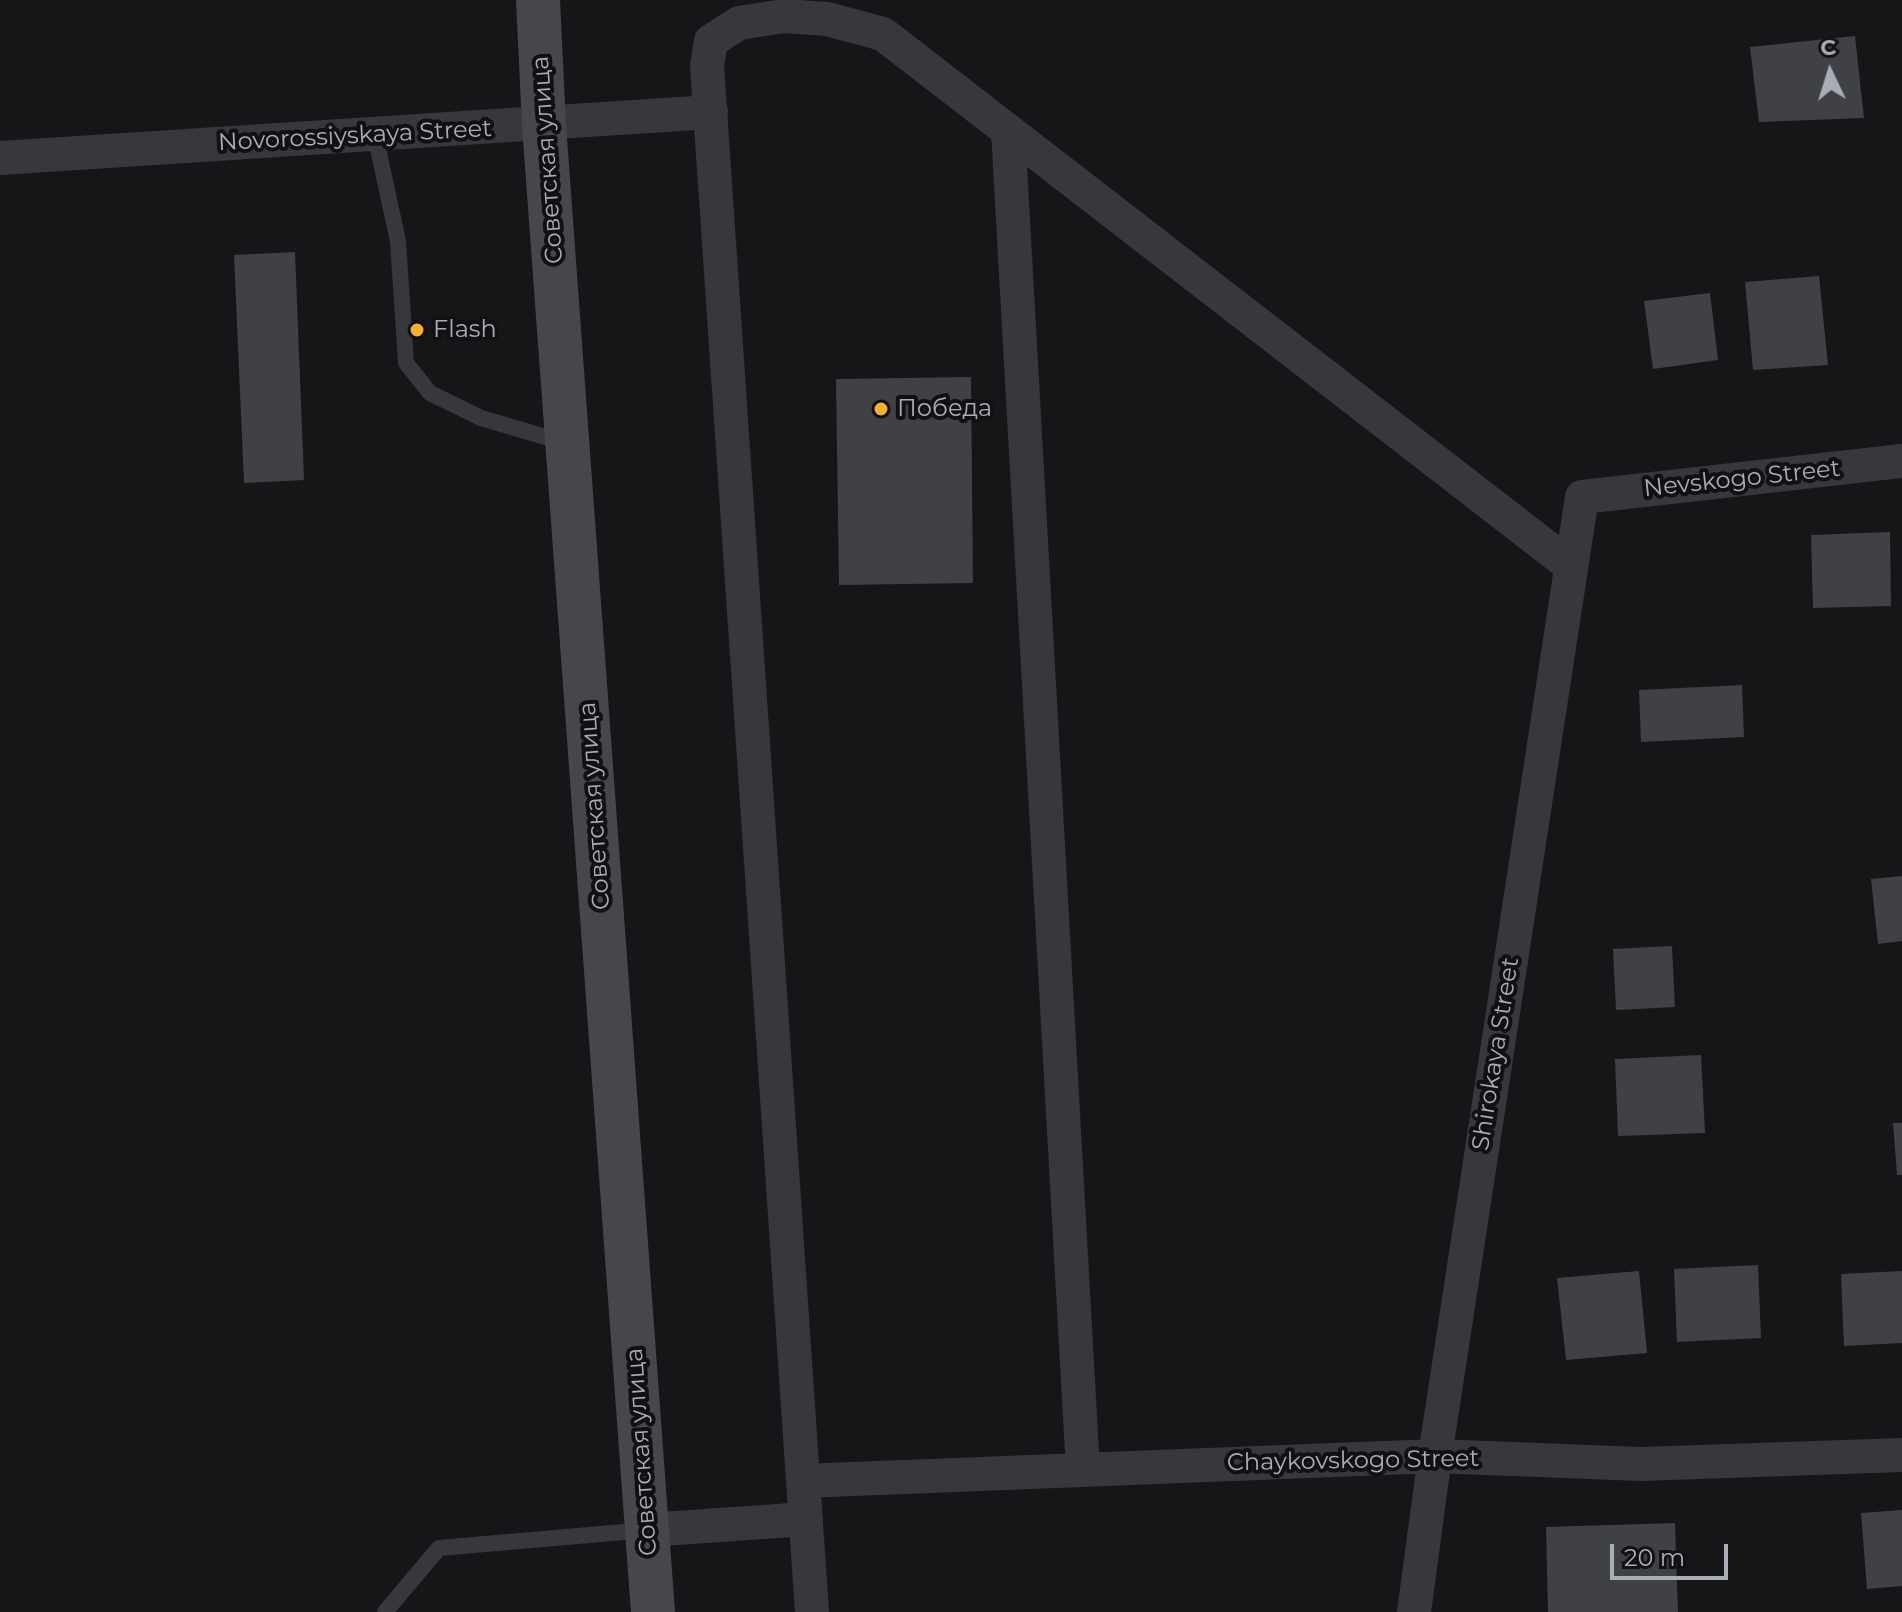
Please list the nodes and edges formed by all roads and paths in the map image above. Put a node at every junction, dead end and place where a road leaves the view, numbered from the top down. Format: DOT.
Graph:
graph roads {
  1 [pos="538,0"];
  2 [pos="711,112"];
  3 [pos="544,125"];
  4 [pos="1008,131"];
  5 [pos="375,135"];
  6 [pos="0,158"];
  7 [pos="568,444"];
  8 [pos="1902,461"];
  9 [pos="1582,497"];
  10 [pos="1571,566"];
  11 [pos="1902,1455"];
  12 [pos="1435,1456"];
  13 [pos="1083,1470"];
  14 [pos="803,1481"];
  15 [pos="806,1519"];
  16 [pos="648,1530"];
  17 [pos="385,1612"];
  18 [pos="653,1612"];
  19 [pos="812,1612"];
  20 [pos="1414,1612"];
  1 -- 3 [label="main road, Советская улица"];
  2 -- 3 [label="street, Novorossiyskaya Street"];
  2 -- 4 [label="street"];
  2 -- 14 [label="street"];
  3 -- 5 [label="street, Novorossiyskaya Street"];
  3 -- 7 [label="main road, Советская улица"];
  4 -- 10 [label="street"];
  4 -- 13 [label="street"];
  5 -- 6 [label="street, Novorossiyskaya Street"];
  5 -- 7 [label="lane"];
  7 -- 16 [label="main road, Советская улица"];
  8 -- 9 [label="street, Nevskogo Street"];
  9 -- 10 [label="street, Shirokaya Street"];
  10 -- 12 [label="street, Shirokaya Street"];
  11 -- 12 [label="street, Chaykovskogo Street"];
  12 -- 13 [label="street, Chaykovskogo Street"];
  12 -- 20 [label="street, Shirokaya Street"];
  13 -- 14 [label="street, Chaykovskogo Street"];
  14 -- 15 [label="street"];
  15 -- 16 [label="street"];
  15 -- 19 [label="street"];
  16 -- 17 [label="lane"];
  16 -- 18 [label="main road, Советская улица"];
}
